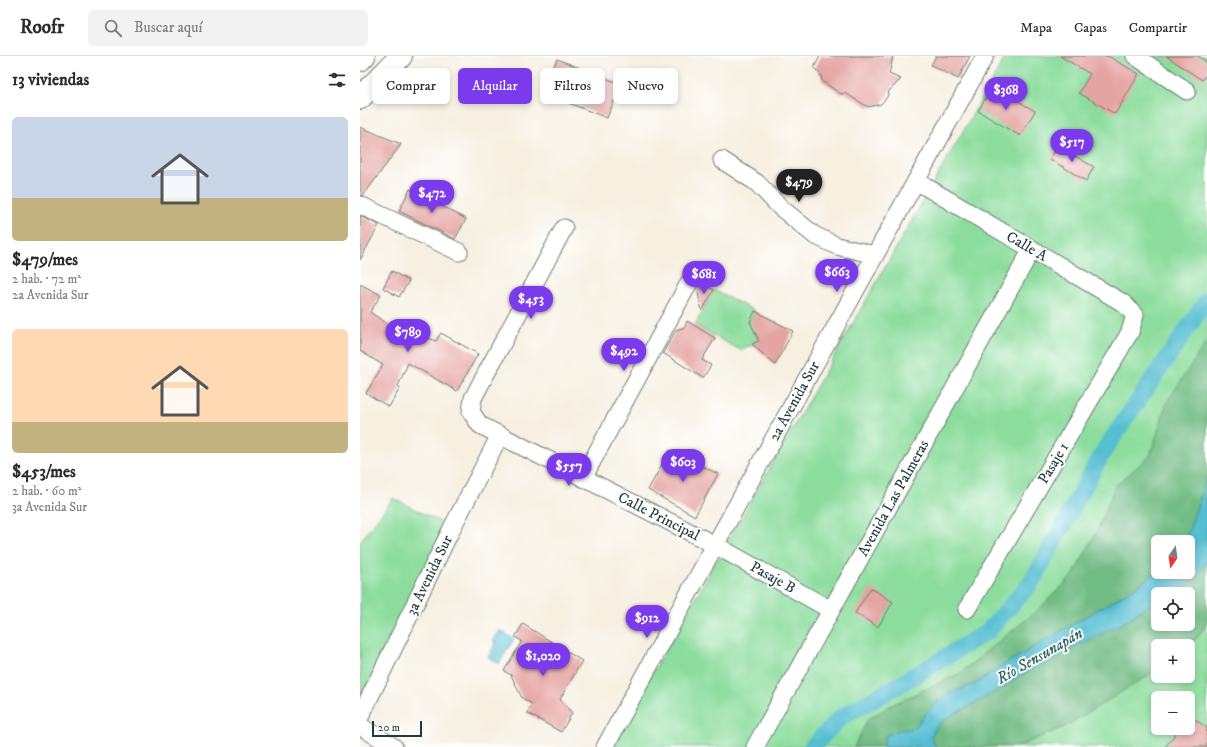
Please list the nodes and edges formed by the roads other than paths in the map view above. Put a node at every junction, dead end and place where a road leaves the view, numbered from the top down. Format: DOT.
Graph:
graph roads {
  1 [pos="364,56"];
  2 [pos="401,56"];
  3 [pos="985,56"];
  4 [pos="1135,56"];
  5 [pos="360,60"];
  6 [pos="1187,91"];
  7 [pos="360,98"];
  8 [pos="722,160"];
  9 [pos="916,181"];
  10 [pos="360,205"];
  11 [pos="564,228"];
  12 [pos="1032,249"];
  13 [pos="459,252"];
  14 [pos="875,255"];
  15 [pos="690,281"];
  16 [pos="1135,316"];
  17 [pos="500,435"];
  18 [pos="583,478"];
  19 [pos="715,545"];
  20 [pos="967,609"];
  21 [pos="831,610"];
  22 [pos="360,717"];
  23 [pos="360,726"];
  24 [pos="394,747"];
  25 [pos="605,747"];
  26 [pos="755,747"];
  1 -- 5 [label="main road"];
  2 -- 7 [label="main road"];
  3 -- 9 [label="street, 2a Avenida Sur"];
  4 -- 6 [label="street"];
  8 -- 14 [label="street"];
  9 -- 12 [label="street, Calle A"];
  9 -- 14 [label="street, 2a Avenida Sur"];
  10 -- 13 [label="street"];
  11 -- 17 [label="street, Calle Principal"];
  12 -- 16 [label="street, Calle A"];
  12 -- 21 [label="street, Avenida Las Palmeras"];
  14 -- 19 [label="street, 2a Avenida Sur"];
  15 -- 18 [label="street"];
  16 -- 20 [label="street, Pasaje 1"];
  17 -- 18 [label="street, Calle Principal"];
  17 -- 22 [label="street, 3a Avenida Sur"];
  18 -- 19 [label="street, Calle Principal"];
  19 -- 21 [label="street, Pasaje B"];
  19 -- 25 [label="street, 2a Avenida Sur"];
  21 -- 26 [label="street, Avenida Las Palmeras"];
  23 -- 24 [label="street"];
}
